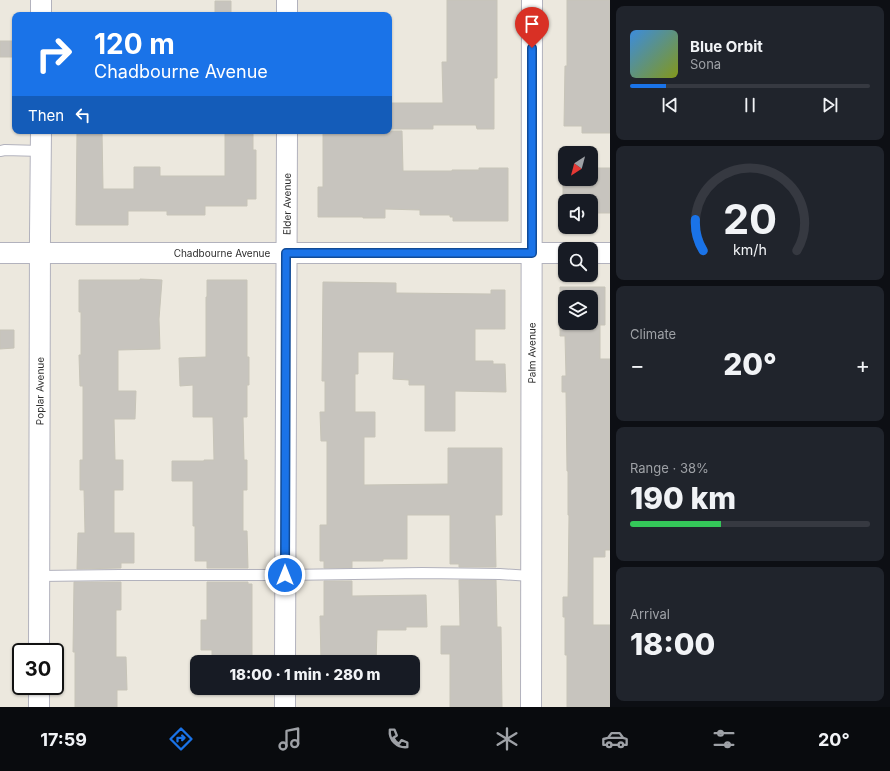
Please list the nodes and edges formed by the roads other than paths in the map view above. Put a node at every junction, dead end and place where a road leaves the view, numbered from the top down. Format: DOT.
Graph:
graph roads {
  1 [pos="41,0"];
  2 [pos="287,0"];
  3 [pos="532,0"];
  4 [pos="41,12"];
  5 [pos="287,12"];
  6 [pos="41,134"];
  7 [pos="287,134"];
  8 [pos="0,151"];
  9 [pos="41,151"];
  10 [pos="0,252"];
  11 [pos="40,253"];
  12 [pos="286,253"];
  13 [pos="532,253"];
  14 [pos="558,253"];
  15 [pos="598,253"];
  16 [pos="610,253"];
  17 [pos="285,575"];
  18 [pos="39,576"];
  19 [pos="531,576"];
  20 [pos="39,643"];
  21 [pos="285,655"];
  22 [pos="39,695"];
  23 [pos="285,695"];
  24 [pos="39,707"];
  25 [pos="285,707"];
  26 [pos="531,707"];
  1 -- 4 [label="street"];
  2 -- 5 [label="street"];
  3 -- 13 [label="street, Palm Avenue"];
  6 -- 9 [label="street, Poplar Avenue"];
  7 -- 12 [label="street, Elder Avenue"];
  8 -- 9 [label="lane"];
  9 -- 11 [label="street, Poplar Avenue"];
  10 -- 11 [label="street, Chadbourne Avenue"];
  11 -- 12 [label="street, Chadbourne Avenue"];
  11 -- 18 [label="street, Poplar Avenue"];
  12 -- 13 [label="street, Chadbourne Avenue"];
  12 -- 17 [label="street, Elder Avenue"];
  13 -- 14 [label="street, Chadbourne Avenue"];
  13 -- 19 [label="street, Palm Avenue"];
  15 -- 16 [label="street"];
  17 -- 18 [label="lane"];
  17 -- 19 [label="lane"];
  17 -- 21 [label="street, Elder Avenue"];
  18 -- 20 [label="street, Poplar Avenue"];
  19 -- 26 [label="street, Palm Avenue"];
  22 -- 24 [label="street"];
  23 -- 25 [label="street"];
}
